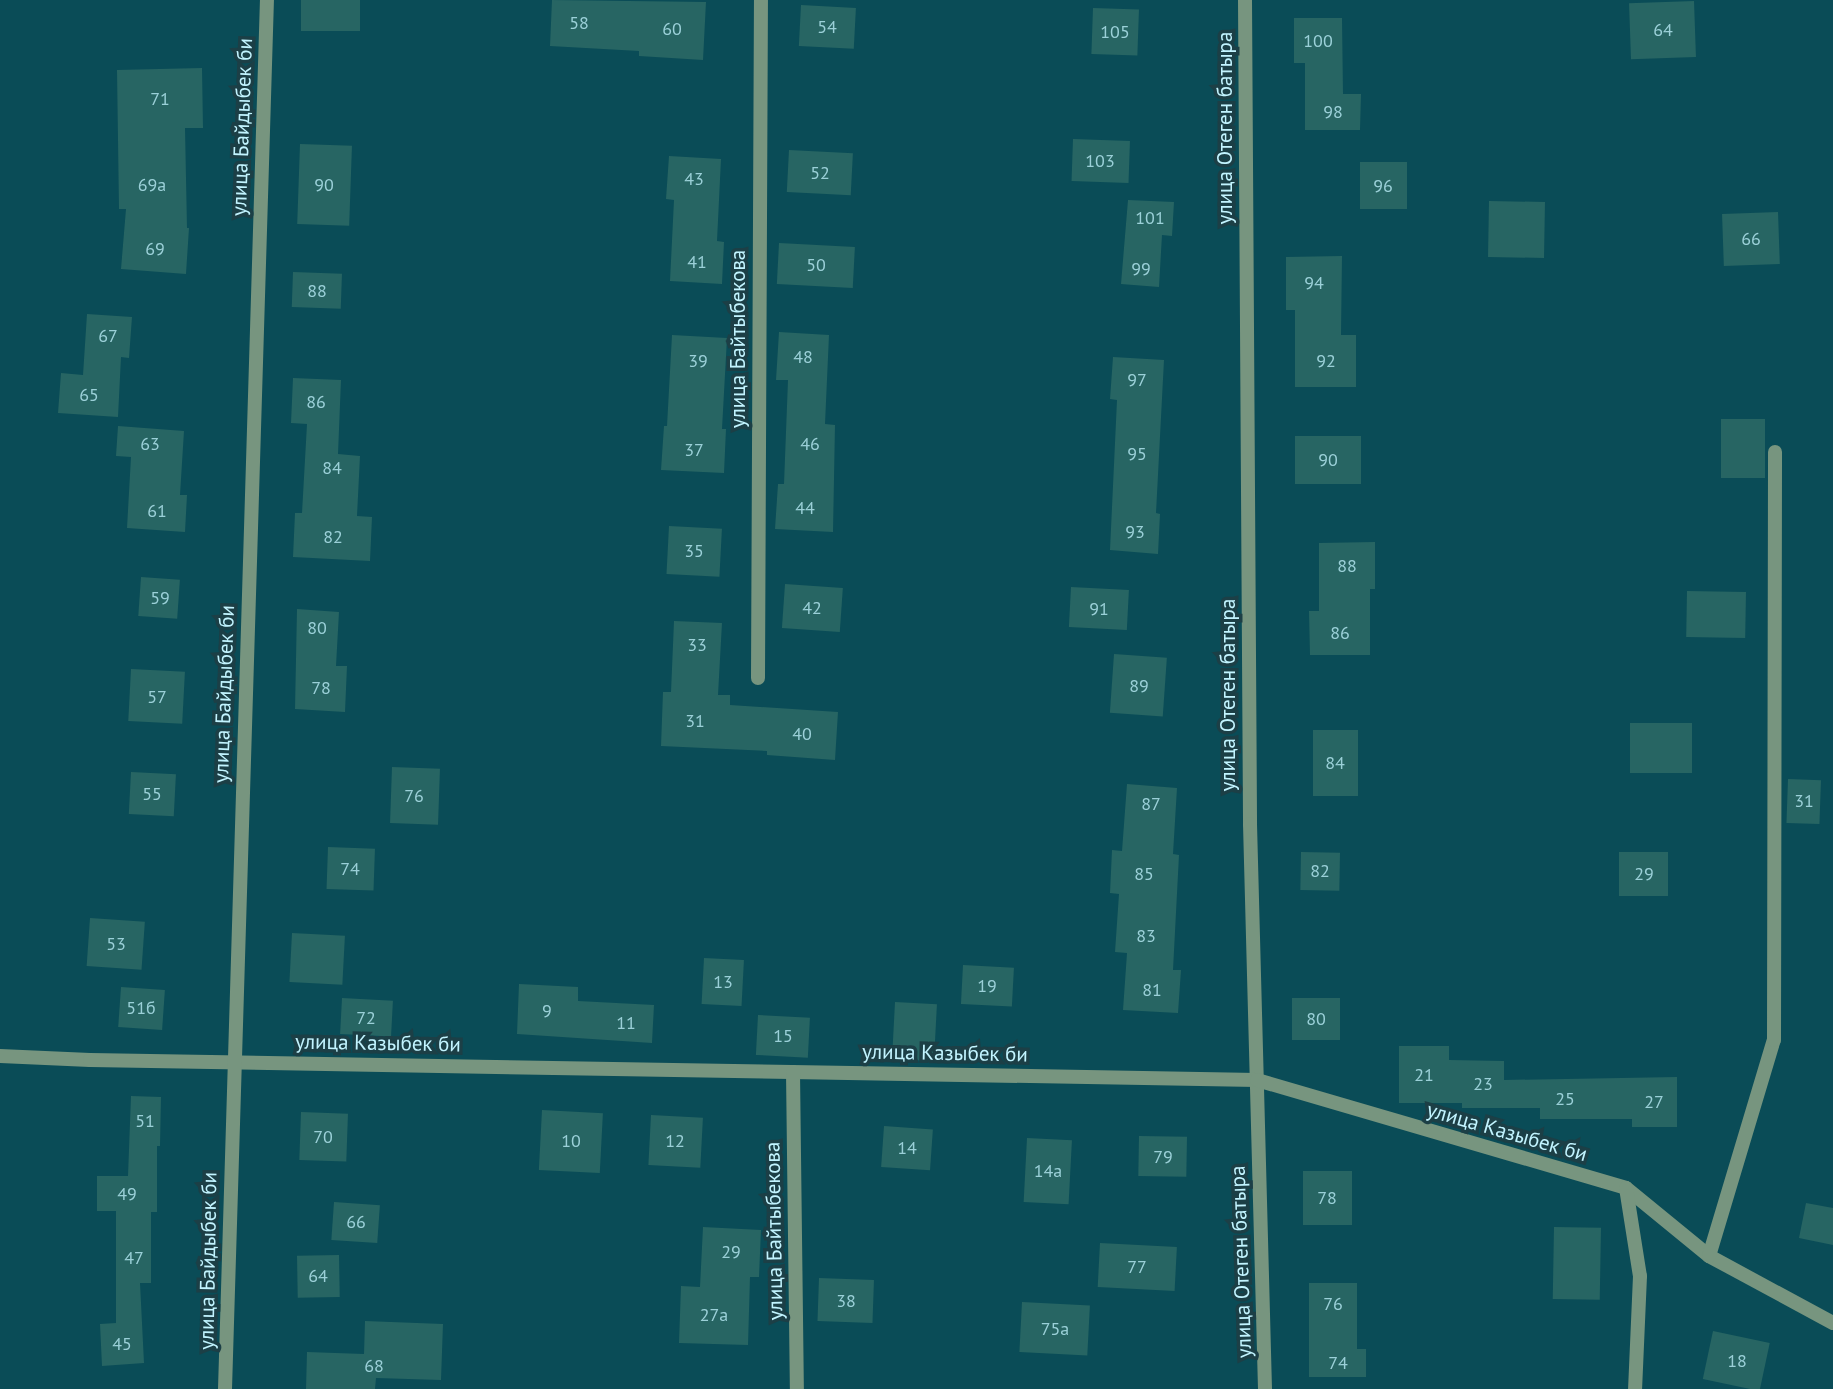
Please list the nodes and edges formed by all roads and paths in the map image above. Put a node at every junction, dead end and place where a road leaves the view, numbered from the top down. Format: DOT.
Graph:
graph roads {
  1 [pos="267,0"];
  2 [pos="761,0"];
  3 [pos="1245,0"];
  4 [pos="1775,452"];
  5 [pos="758,678"];
  6 [pos="0,1056"];
  7 [pos="234,1061"];
  8 [pos="793,1072"];
  9 [pos="1257,1080"];
  10 [pos="1626,1188"];
  11 [pos="1709,1256"];
  12 [pos="1833,1323"];
  13 [pos="225,1389"];
  14 [pos="797,1389"];
  15 [pos="1265,1389"];
  16 [pos="1635,1389"];
  1 -- 7 [label="street, улица Байдыбек би"];
  2 -- 5 [label="street, улица Байтыбекова"];
  3 -- 9 [label="street, улица Отеген батыра"];
  4 -- 11 [label="street"];
  6 -- 7 [label="street, улица Казыбек би"];
  7 -- 8 [label="street, улица Казыбек би"];
  7 -- 13 [label="street, улица Байдыбек би"];
  8 -- 9 [label="street, улица Казыбек би"];
  8 -- 14 [label="street, улица Байтыбекова"];
  9 -- 10 [label="street, улица Казыбек би"];
  9 -- 15 [label="street, улица Отеген батыра"];
  10 -- 11 [label="street, улица Казыбек би"];
  10 -- 16 [label="street"];
  11 -- 12 [label="street, улица Казыбек би"];
}
